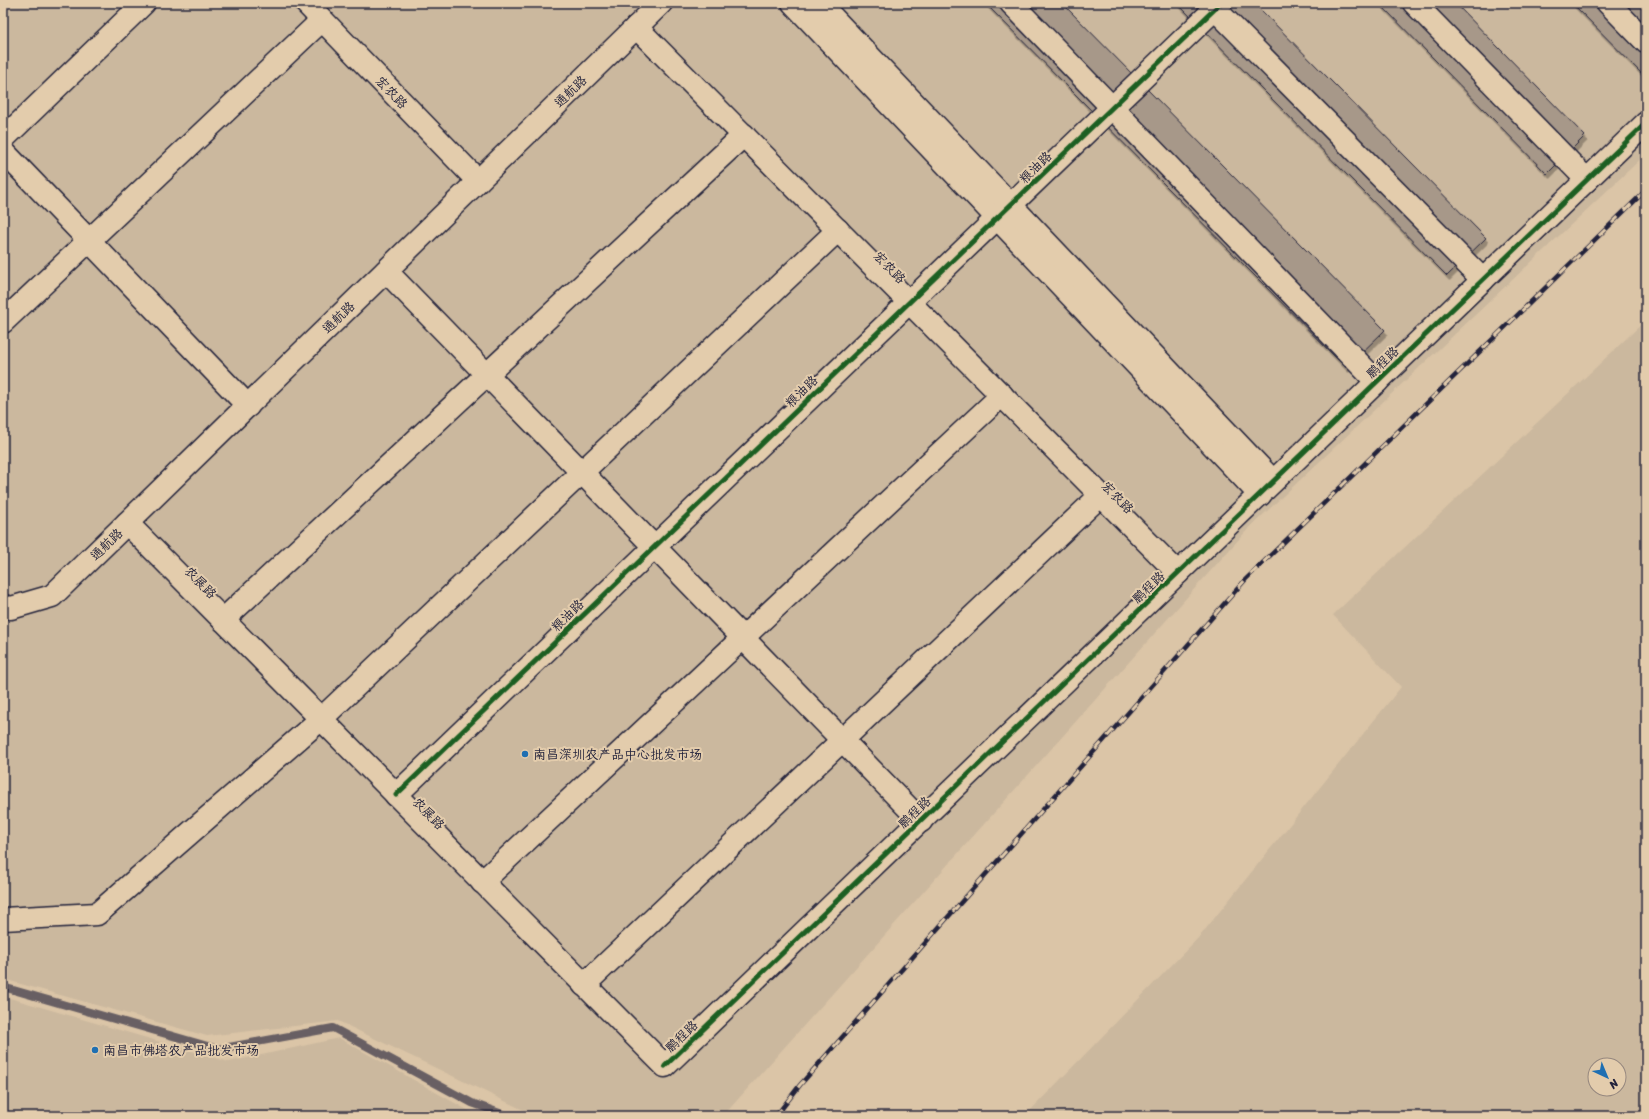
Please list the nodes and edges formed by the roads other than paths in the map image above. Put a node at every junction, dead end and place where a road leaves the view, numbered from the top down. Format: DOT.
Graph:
graph roads {
  1 [pos="144,3"];
  2 [pos="306,3"];
  3 [pos="661,3"];
  4 [pos="793,3"];
  5 [pos="820,3"];
  6 [pos="1011,3"];
  7 [pos="1414,3"];
  8 [pos="1608,3"];
  9 [pos="1215,5"];
  10 [pos="322,20"];
  11 [pos="636,27"];
  12 [pos="1646,42"];
  13 [pos="1112,108"];
  14 [pos="1646,123"];
  15 [pos="744,135"];
  16 [pos="3,139"];
  17 [pos="3,150"];
  18 [pos="1587,180"];
  19 [pos="478,181"];
  20 [pos="1004,212"];
  21 [pos="838,230"];
  22 [pos="89,240"];
  23 [pos="386,271"];
  24 [pos="1483,280"];
  25 [pos="909,302"];
  26 [pos="3,322"];
  27 [pos="486,374"];
  28 [pos="1377,382"];
  29 [pos="1002,395"];
  30 [pos="248,406"];
  31 [pos="581,472"];
  32 [pos="1266,488"];
  33 [pos="1101,495"];
  34 [pos="127,523"];
  35 [pos="654,547"];
  36 [pos="1178,573"];
  37 [pos="3,606"];
  38 [pos="223,620"];
  39 [pos="743,638"];
  40 [pos="321,719"];
  41 [pos="842,740"];
  42 [pos="396,794"];
  43 [pos="921,821"];
  44 [pos="482,882"];
  45 [pos="3,919"];
  46 [pos="584,985"];
  47 [pos="665,1066"];
  1 -- 16 [label="street"];
  2 -- 10 [label="street, 宏农路"];
  3 -- 11 [label="street, 通航路"];
  4 -- 20 [label="street"];
  5 -- 20 [label="street"];
  6 -- 13 [label="street"];
  7 -- 18 [label="street"];
  8 -- 12 [label="street"];
  9 -- 13 [label="street, 粮油路"];
  9 -- 24 [label="street"];
  10 -- 19 [label="street, 宏农路"];
  10 -- 22 [label="street"];
  11 -- 15 [label="street, 宏农路"];
  11 -- 19 [label="street, 通航路"];
  13 -- 20 [label="street, 粮油路"];
  13 -- 28 [label="street"];
  14 -- 18 [label="street, 鹏程路"];
  15 -- 21 [label="street, 宏农路"];
  15 -- 27 [label="street"];
  17 -- 22 [label="street"];
  18 -- 24 [label="street, 鹏程路"];
  19 -- 23 [label="street, 通航路"];
  20 -- 25 [label="street, 粮油路"];
  20 -- 32 [label="street"];
  21 -- 25 [label="street, 宏农路"];
  21 -- 31 [label="street"];
  22 -- 26 [label="street"];
  22 -- 30 [label="street"];
  23 -- 27 [label="street"];
  23 -- 30 [label="street, 通航路"];
  24 -- 28 [label="street, 鹏程路"];
  25 -- 29 [label="street, 宏农路"];
  25 -- 35 [label="street, 粮油路"];
  27 -- 31 [label="street"];
  27 -- 38 [label="street"];
  28 -- 32 [label="street, 鹏程路"];
  29 -- 33 [label="street, 宏农路"];
  29 -- 39 [label="street"];
  30 -- 34 [label="street, 通航路"];
  31 -- 35 [label="street"];
  31 -- 40 [label="street"];
  32 -- 36 [label="street, 鹏程路"];
  33 -- 36 [label="street, 宏农路"];
  33 -- 41 [label="street"];
  34 -- 37 [label="street, 通航路"];
  34 -- 38 [label="street, 农展路"];
  35 -- 39 [label="street"];
  35 -- 42 [label="street, 粮油路"];
  36 -- 43 [label="street, 鹏程路"];
  38 -- 40 [label="street, 农展路"];
  39 -- 41 [label="street"];
  39 -- 44 [label="street"];
  40 -- 42 [label="street, 农展路"];
  40 -- 45 [label="street"];
  41 -- 43 [label="street"];
  41 -- 46 [label="street"];
  42 -- 44 [label="street, 农展路"];
  43 -- 47 [label="street, 鹏程路"];
  44 -- 46 [label="street, 农展路"];
  46 -- 47 [label="street, 农展路"];
}
